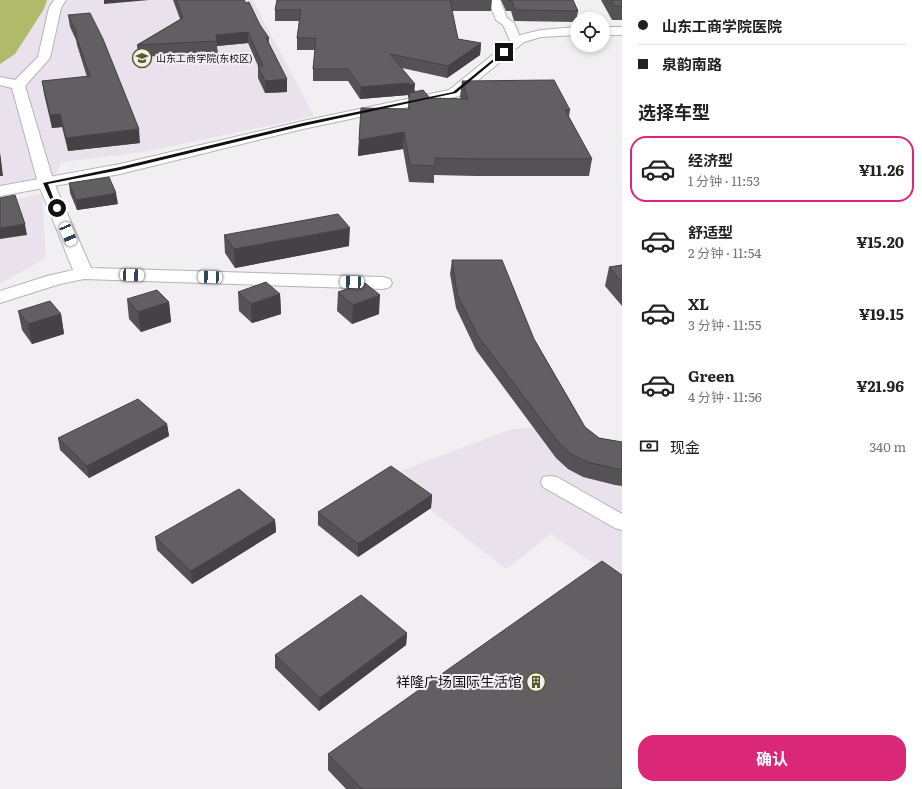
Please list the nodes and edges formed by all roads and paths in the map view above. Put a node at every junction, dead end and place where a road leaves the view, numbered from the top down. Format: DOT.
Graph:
graph roads {
  1 [pos="60,0"];
  2 [pos="494,0"];
  3 [pos="570,31"];
  4 [pos="610,31"];
  5 [pos="622,31"];
  6 [pos="516,42"];
  7 [pos="0,81"];
  8 [pos="18,85"];
  9 [pos="46,183"];
  10 [pos="0,191"];
  11 [pos="84,273"];
  12 [pos="383,283"];
  13 [pos="0,297"];
  14 [pos="550,482"];
  15 [pos="622,523"];
  1 -- 8 [label="street"];
  2 -- 6 [label="street"];
  3 -- 6 [label="street"];
  4 -- 5 [label="street"];
  6 -- 9 [label="street"];
  7 -- 8 [label="street"];
  8 -- 9 [label="street"];
  9 -- 10 [label="street"];
  9 -- 11 [label="street"];
  11 -- 12 [label="street"];
  11 -- 13 [label="street"];
  14 -- 15 [label="street"];
}
